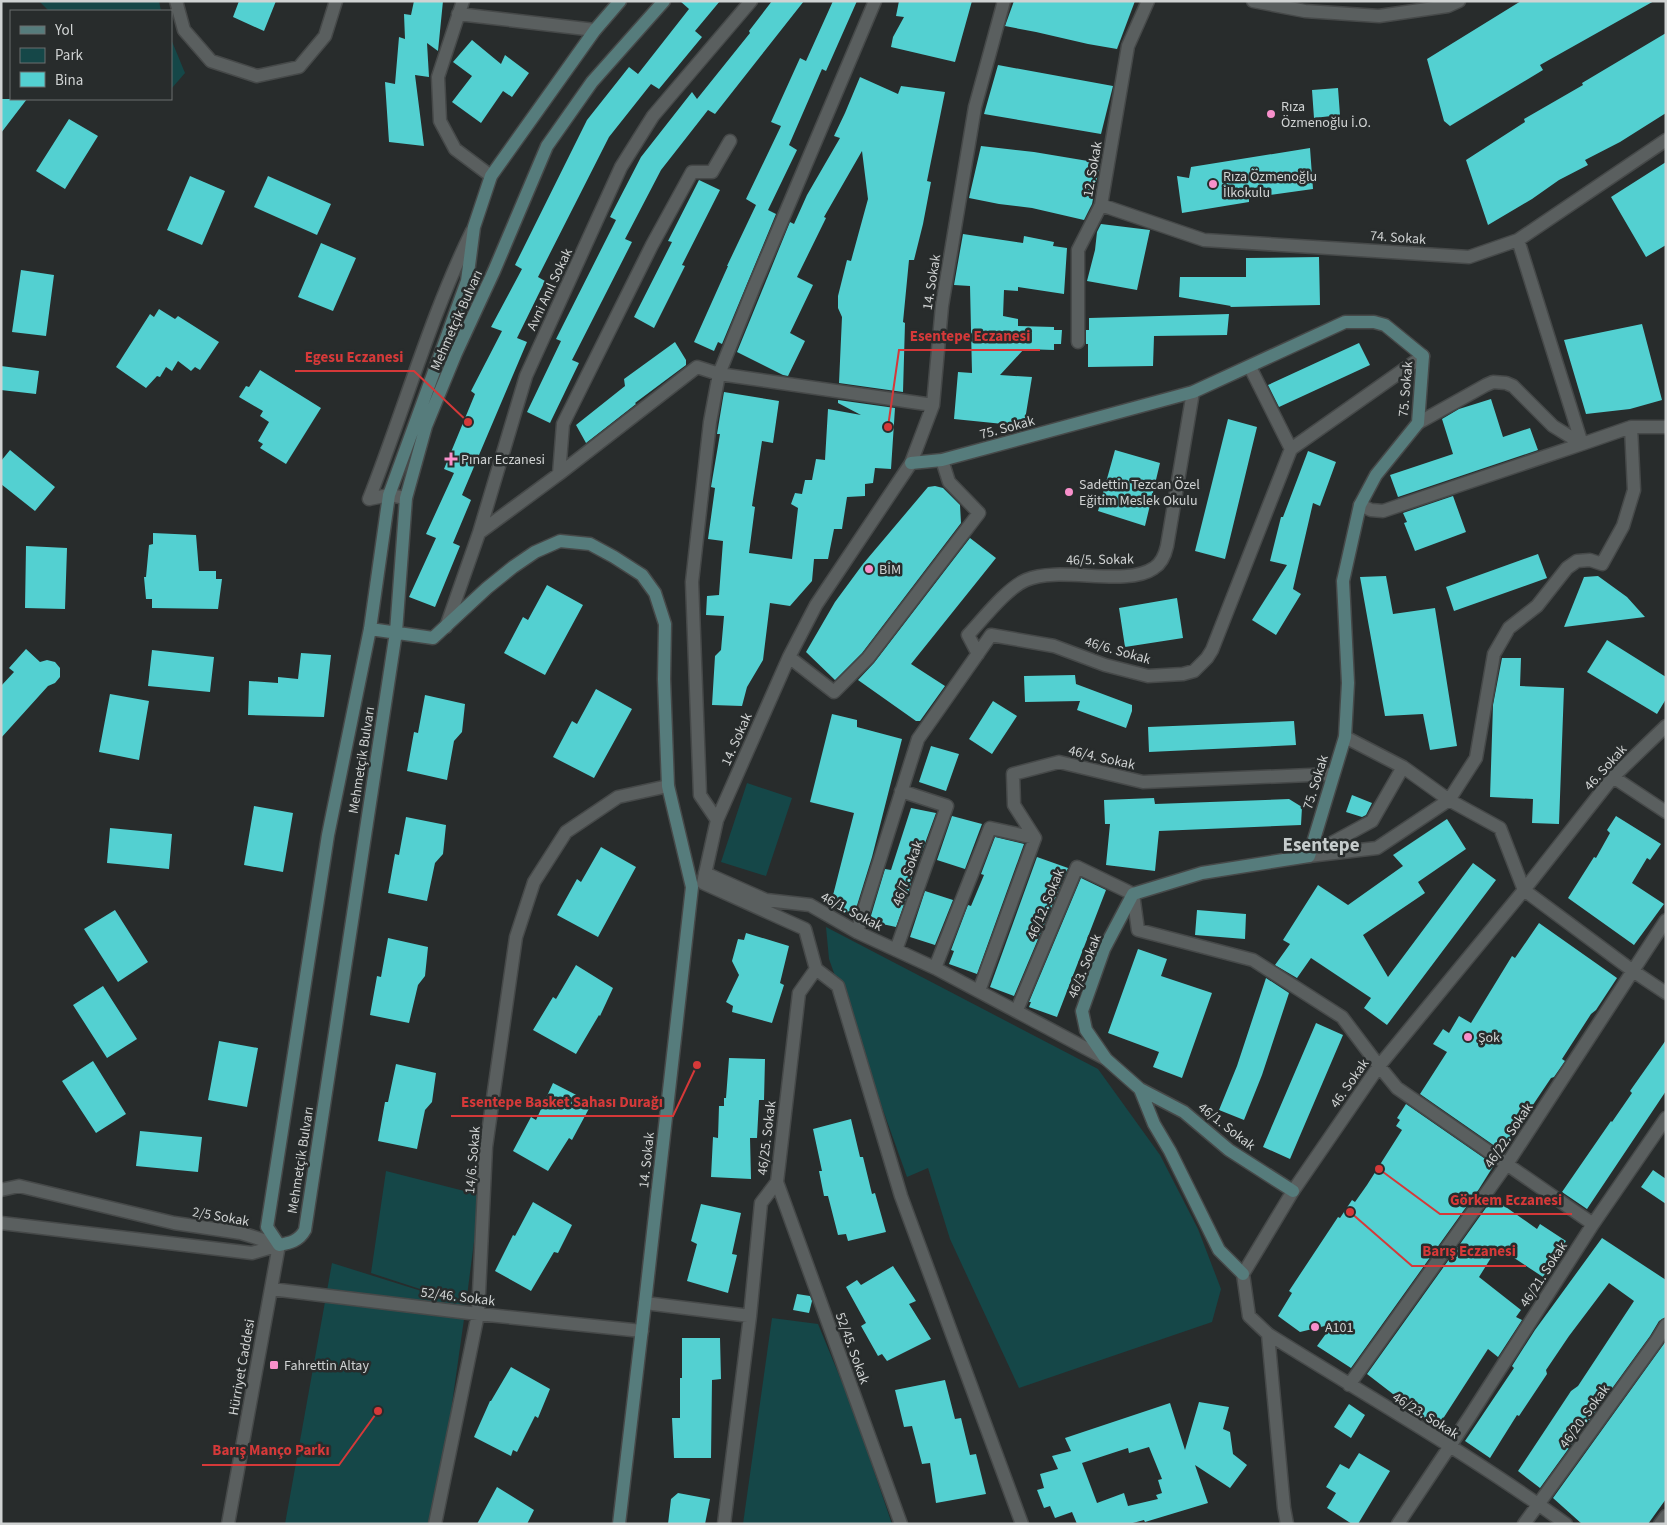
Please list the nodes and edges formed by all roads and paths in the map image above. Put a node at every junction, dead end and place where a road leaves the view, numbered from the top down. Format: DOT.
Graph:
graph roads {
  1 [pos="176,1"];
  2 [pos="336,1"];
  3 [pos="463,1"];
  4 [pos="620,1"];
  5 [pos="664,1"];
  6 [pos="750,1"];
  7 [pos="875,1"];
  8 [pos="1004,1"];
  9 [pos="1148,1"];
  10 [pos="1253,1"];
  11 [pos="1459,1"];
  12 [pos="1306,6"];
  13 [pos="458,14"];
  14 [pos="595,30"];
  15 [pos="1666,140"];
  16 [pos="730,141"];
  17 [pos="491,176"];
  18 [pos="1101,206"];
  19 [pos="474,227"];
  20 [pos="1518,240"];
  21 [pos="1078,342"];
  22 [pos="1423,356"];
  23 [pos="1250,367"];
  24 [pos="719,374"];
  25 [pos="1193,392"];
  26 [pos="933,405"];
  27 [pos="1418,423"];
  28 [pos="1631,427"];
  29 [pos="1666,427"];
  30 [pos="1582,444"];
  31 [pos="1291,449"];
  32 [pos="942,460"];
  33 [pos="911,463"];
  34 [pos="559,474"];
  35 [pos="389,495"];
  36 [pos="406,498"];
  37 [pos="1360,505"];
  38 [pos="479,534"];
  39 [pos="446,627"];
  40 [pos="370,630"];
  41 [pos="396,632"];
  42 [pos="978,654"];
  43 [pos="790,657"];
  44 [pos="1666,726"];
  45 [pos="1345,737"];
  46 [pos="1403,767"];
  47 [pos="1333,774"];
  48 [pos="1613,777"];
  49 [pos="668,786"];
  50 [pos="901,791"];
  51 [pos="1449,800"];
  52 [pos="1666,812"];
  53 [pos="717,820"];
  54 [pos="1035,838"];
  55 [pos="1309,856"];
  56 [pos="700,881"];
  57 [pos="1524,890"];
  58 [pos="1134,894"];
  59 [pos="1666,920"];
  60 [pos="857,932"];
  61 [pos="896,950"];
  62 [pos="935,968"];
  63 [pos="816,969"];
  64 [pos="1633,971"];
  65 [pos="979,991"];
  66 [pos="1666,993"];
  67 [pos="1017,1010"];
  68 [pos="1106,1059"];
  69 [pos="1379,1066"];
  70 [pos="1140,1089"];
  71 [pos="1666,1118"];
  72 [pos="1507,1164"];
  73 [pos="777,1182"];
  74 [pos="1,1190"];
  75 [pos="1294,1191"];
  76 [pos="1,1223"];
  77 [pos="1593,1224"];
  78 [pos="279,1245"];
  79 [pos="1243,1274"];
  80 [pos="271,1289"];
  81 [pos="646,1303"];
  82 [pos="478,1314"];
  83 [pos="750,1316"];
  84 [pos="1666,1325"];
  85 [pos="642,1331"];
  86 [pos="1268,1334"];
  87 [pos="1349,1385"];
  88 [pos="1449,1447"];
  89 [pos="1539,1504"];
  90 [pos="1666,1516"];
  91 [pos="228,1524"];
  92 [pos="435,1524"];
  93 [pos="619,1524"];
  94 [pos="724,1524"];
  95 [pos="901,1524"];
  96 [pos="1022,1524"];
  97 [pos="1287,1524"];
  98 [pos="1398,1524"];
  99 [pos="1524,1524"];
  100 [pos="1566,1524"];
  101 [pos="1660,1524"];
  1 -- 2 [label="street"];
  3 -- 13 [label="street"];
  4 -- 14 [label="street, Mehmetçik Bulvarı"];
  5 -- 36 [label="street, Mehmetçik Bulvarı"];
  6 -- 38 [label="street, Avni Anıl Sokak"];
  7 -- 24 [label="street"];
  8 -- 26 [label="street, 14. Sokak"];
  9 -- 18 [label="street, 12. Sokak"];
  10 -- 12 [label="street"];
  11 -- 12 [label="street"];
  13 -- 14 [label="street"];
  13 -- 17 [label="street"];
  14 -- 17 [label="street, Mehmetçik Bulvarı"];
  15 -- 20 [label="street, 74. Sokak"];
  16 -- 34 [label="street"];
  17 -- 19 [label="street, Mehmetçik Bulvarı"];
  18 -- 20 [label="street, 74. Sokak"];
  18 -- 21 [label="street, 12. Sokak"];
  19 -- 35 [label="street, Mehmetçik Bulvarı"];
  19 -- 35 [label="street"];
  20 -- 30 [label="street"];
  22 -- 23 [label="street, 75. Sokak"];
  22 -- 27 [label="street, 75. Sokak"];
  22 -- 31 [label="street"];
  23 -- 25 [label="street, 75. Sokak"];
  23 -- 31 [label="street"];
  24 -- 26 [label="street"];
  24 -- 34 [label="street"];
  24 -- 53 [label="street"];
  25 -- 32 [label="street, 75. Sokak"];
  25 -- 42 [label="street, 46/5. Sokak"];
  26 -- 33 [label="street, 14. Sokak"];
  27 -- 30 [label="street"];
  27 -- 37 [label="street, 75. Sokak"];
  28 -- 29 [label="street"];
  28 -- 30 [label="street"];
  28 -- 51 [label="street"];
  30 -- 37 [label="street"];
  31 -- 42 [label="street, 46/6. Sokak"];
  32 -- 33 [label="street, 75. Sokak"];
  32 -- 43 [label="street"];
  33 -- 43 [label="street, 14. Sokak"];
  34 -- 38 [label="street"];
  35 -- 36 [label="street"];
  35 -- 40 [label="street, Mehmetçik Bulvarı"];
  36 -- 41 [label="street, Mehmetçik Bulvarı"];
  37 -- 45 [label="street, 75. Sokak"];
  38 -- 39 [label="street, Avni Anıl Sokak"];
  39 -- 41 [label="street"];
  39 -- 49 [label="street"];
  40 -- 41 [label="street"];
  40 -- 78 [label="street, Mehmetçik Bulvarı"];
  41 -- 78 [label="street, Mehmetçik Bulvarı"];
  42 -- 50 [label="street, 46/6. Sokak"];
  43 -- 53 [label="street, 14. Sokak"];
  44 -- 48 [label="street, 46. Sokak"];
  45 -- 46 [label="street"];
  45 -- 47 [label="street, 75. Sokak"];
  46 -- 51 [label="street"];
  46 -- 55 [label="street"];
  47 -- 54 [label="street, 46/4. Sokak"];
  47 -- 55 [label="street, 75. Sokak"];
  48 -- 52 [label="street"];
  48 -- 57 [label="street, 46. Sokak"];
  49 -- 56 [label="street"];
  49 -- 82 [label="street, 14/6. Sokak"];
  50 -- 60 [label="street, 46/6. Sokak"];
  50 -- 61 [label="street, 46/7. Sokak"];
  51 -- 55 [label="street"];
  51 -- 57 [label="street"];
  53 -- 56 [label="street, 14. Sokak"];
  54 -- 62 [label="street"];
  54 -- 65 [label="street"];
  55 -- 58 [label="street"];
  56 -- 60 [label="street, 46/1. Sokak"];
  56 -- 63 [label="street"];
  56 -- 81 [label="street, 14. Sokak"];
  57 -- 64 [label="street"];
  57 -- 69 [label="street, 46. Sokak"];
  58 -- 67 [label="street, 46/12. Sokak"];
  58 -- 68 [label="street, 46/3. Sokak"];
  58 -- 69 [label="street"];
  59 -- 64 [label="street, 46/22. Sokak"];
  60 -- 61 [label="street, 46/1. Sokak"];
  61 -- 62 [label="street, 46/1. Sokak"];
  62 -- 65 [label="street, 46/1. Sokak"];
  63 -- 73 [label="street, 46/25. Sokak"];
  63 -- 96 [label="street"];
  64 -- 66 [label="street"];
  64 -- 72 [label="street, 46/22. Sokak"];
  65 -- 67 [label="street, 46/1. Sokak"];
  67 -- 68 [label="street, 46/1. Sokak"];
  68 -- 70 [label="street, 46/3. Sokak"];
  69 -- 72 [label="street"];
  69 -- 75 [label="street, 46. Sokak"];
  70 -- 75 [label="street, 46/1. Sokak"];
  70 -- 79 [label="street, 46/3. Sokak"];
  71 -- 77 [label="street, 46/21. Sokak"];
  72 -- 77 [label="street"];
  72 -- 87 [label="street, 46/22. Sokak"];
  73 -- 83 [label="street, 46/25. Sokak"];
  73 -- 95 [label="street, 52/45. Sokak"];
  74 -- 78 [label="street, 2/5 Sokak"];
  75 -- 79 [label="street, 46. Sokak"];
  76 -- 78 [label="street"];
  77 -- 88 [label="street, 46/21. Sokak"];
  78 -- 80 [label="street, Hürriyet Caddesi"];
  79 -- 86 [label="street"];
  80 -- 82 [label="street, 52/46. Sokak"];
  80 -- 91 [label="street, Hürriyet Caddesi"];
  81 -- 83 [label="street"];
  81 -- 85 [label="street, 14. Sokak"];
  82 -- 85 [label="street, 52/46. Sokak"];
  82 -- 92 [label="street, 14/6. Sokak"];
  83 -- 94 [label="street, 46/25. Sokak"];
  84 -- 89 [label="street, 46/20. Sokak"];
  85 -- 93 [label="street, 14. Sokak"];
  86 -- 87 [label="street, 46/23. Sokak"];
  86 -- 97 [label="street"];
  87 -- 88 [label="street, 46/23. Sokak"];
  88 -- 89 [label="street, 46/23. Sokak"];
  88 -- 98 [label="street, 46/21. Sokak"];
  89 -- 99 [label="street, 46/20. Sokak"];
  89 -- 100 [label="street, 46/23. Sokak"];
  90 -- 101 [label="street"];
}
